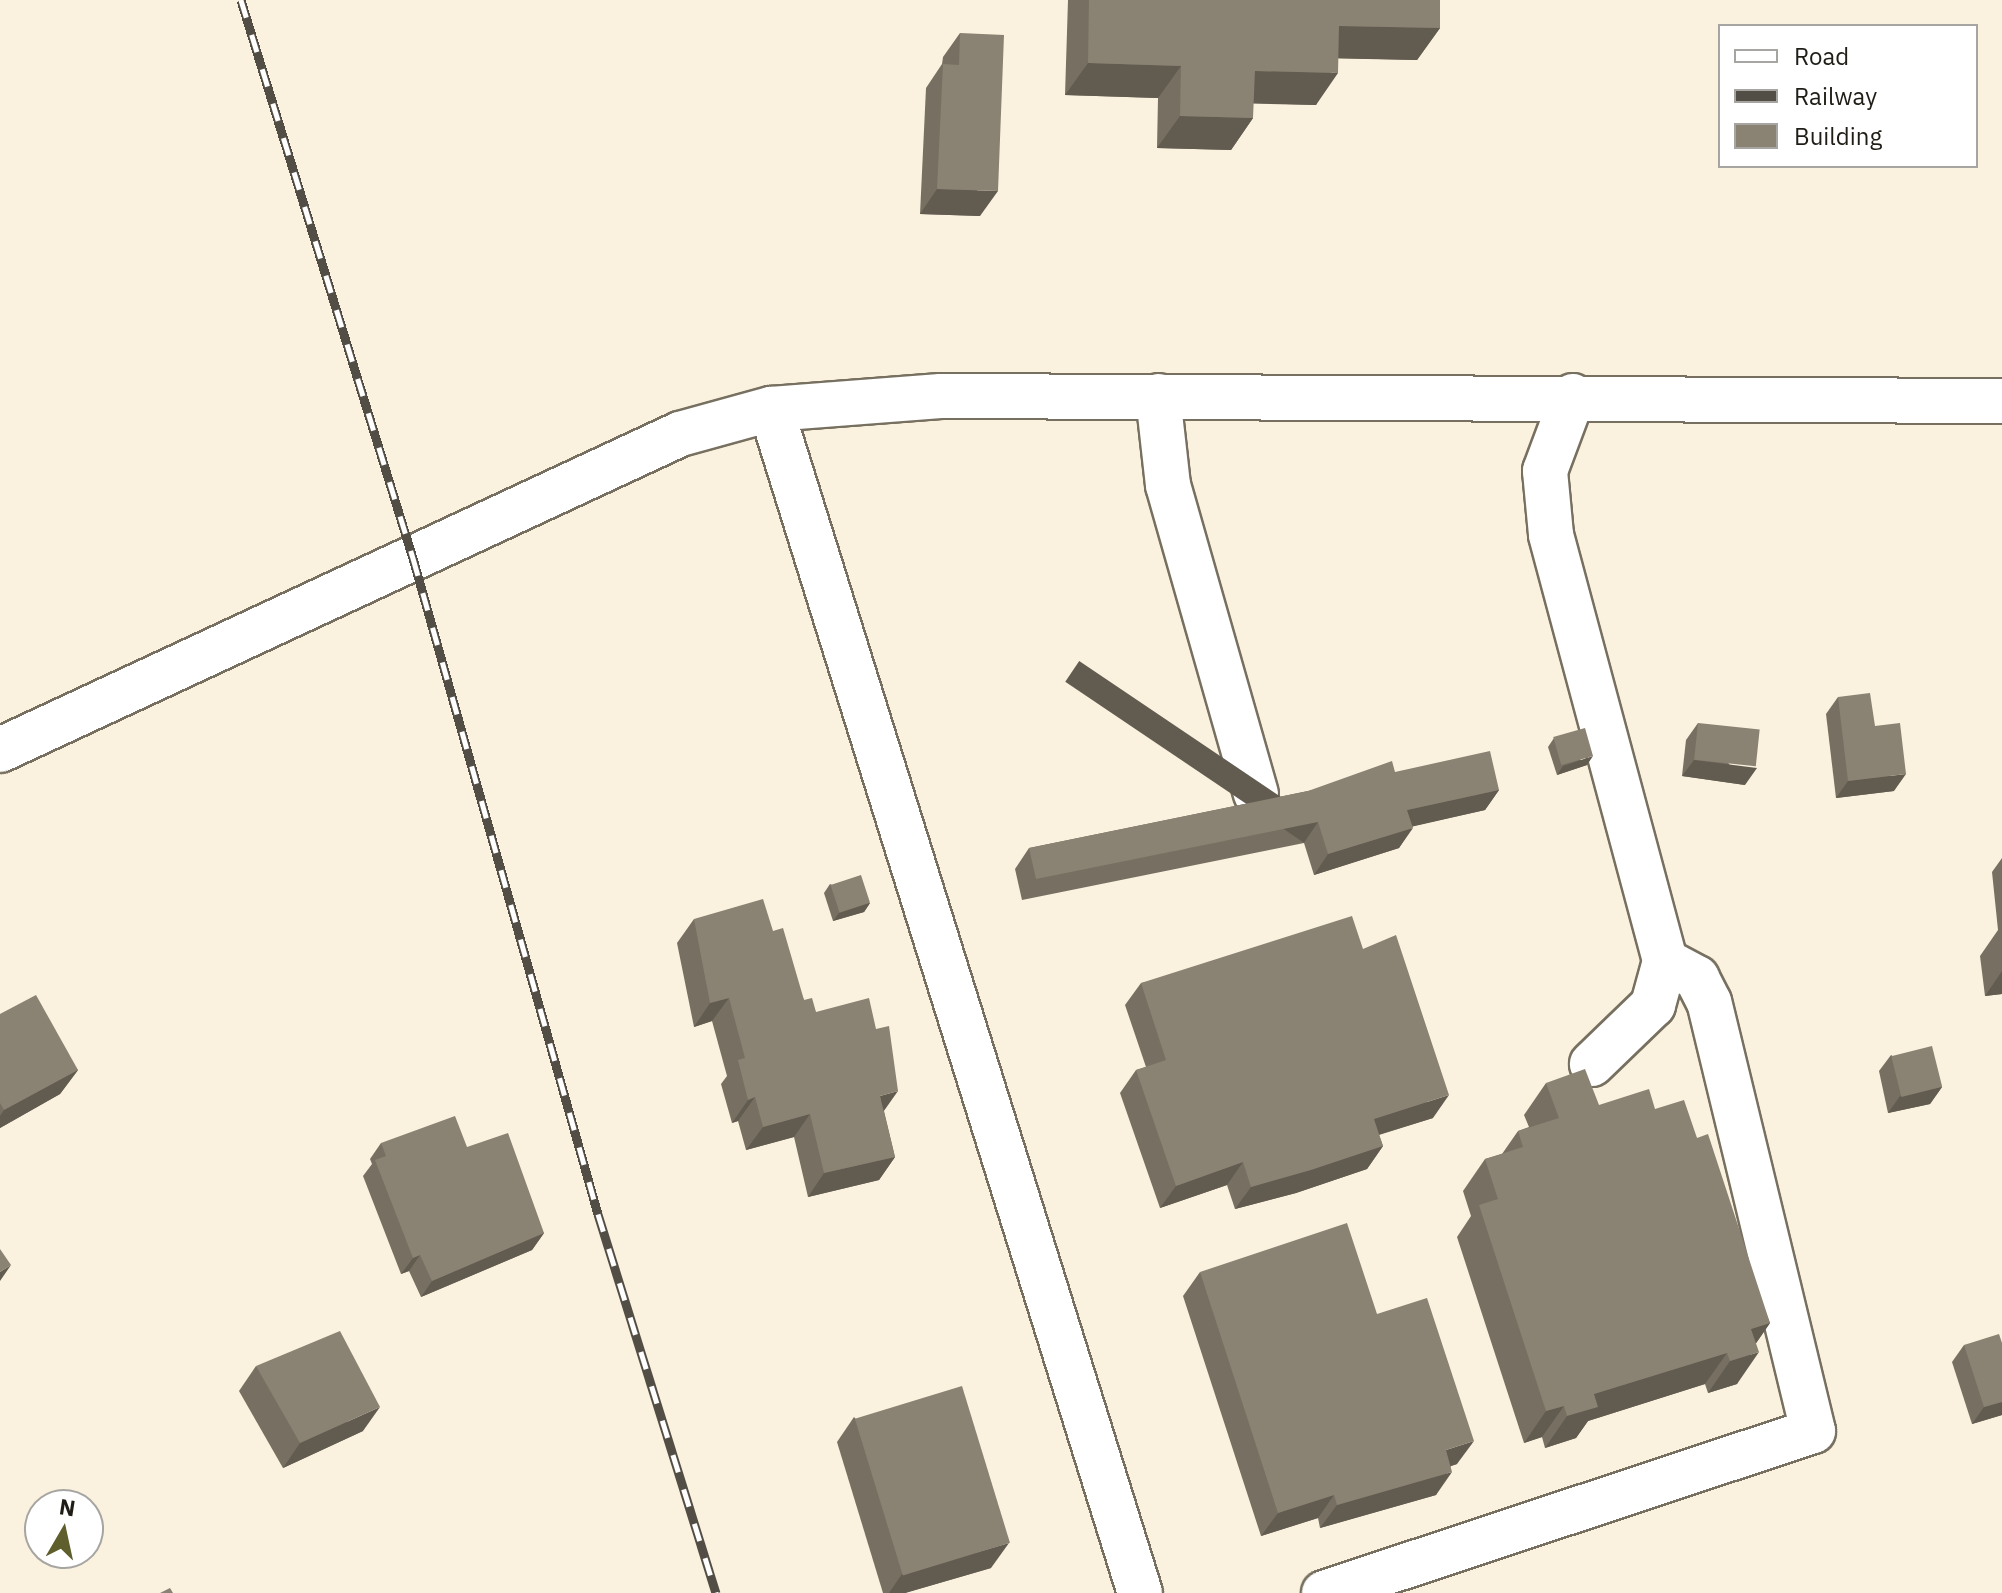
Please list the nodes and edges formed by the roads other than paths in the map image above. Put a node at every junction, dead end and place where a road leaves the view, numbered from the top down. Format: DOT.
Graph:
graph roads {
  1 [pos="1158,396"];
  2 [pos="1573,396"];
  3 [pos="2002,401"];
  4 [pos="771,409"];
  5 [pos="0,750"];
  6 [pos="1256,794"];
  7 [pos="1665,961"];
  8 [pos="1592,1064"];
  9 [pos="1140,1593"];
  10 [pos="1324,1593"];
  1 -- 2 [label="street"];
  1 -- 4 [label="street"];
  1 -- 6 [label="street"];
  2 -- 3 [label="street"];
  2 -- 7 [label="street"];
  4 -- 5 [label="street"];
  4 -- 9 [label="street"];
  7 -- 8 [label="street"];
  7 -- 10 [label="street"];
}
